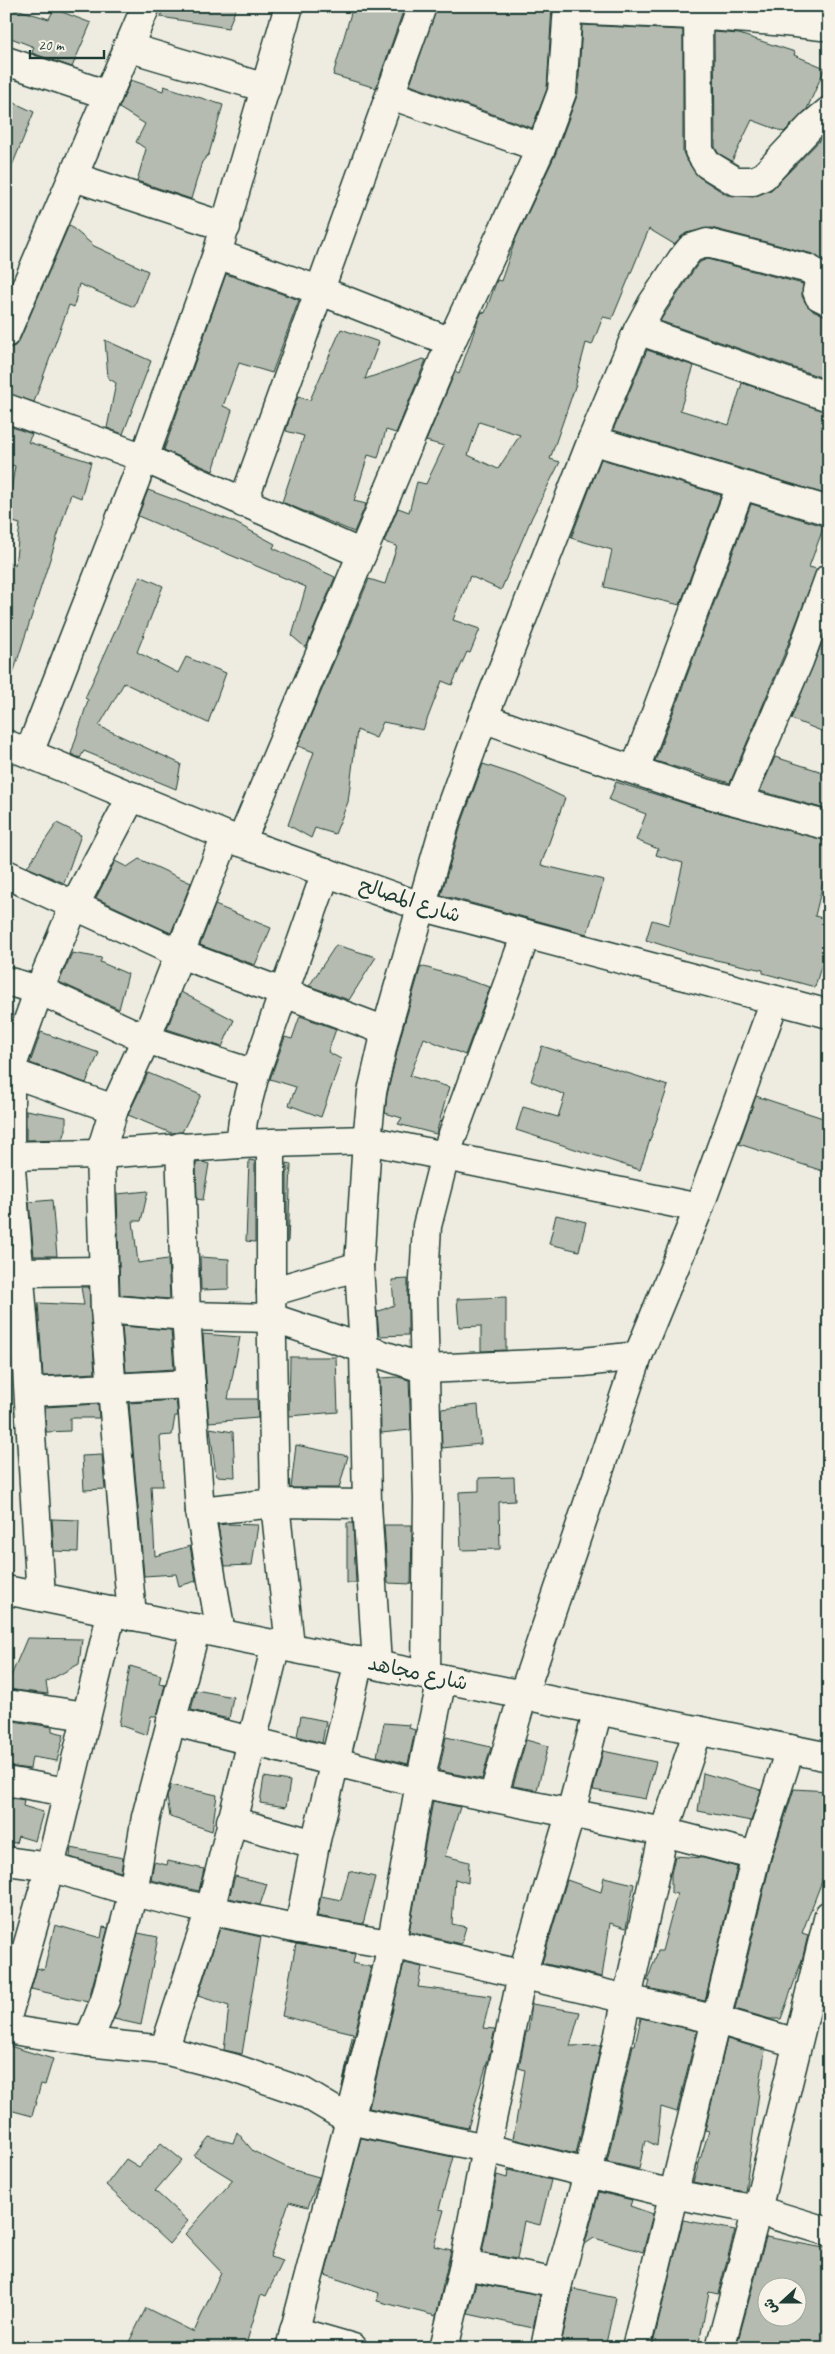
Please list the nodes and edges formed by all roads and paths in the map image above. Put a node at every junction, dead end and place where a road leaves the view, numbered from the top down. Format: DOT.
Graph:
graph roads {
  1 [pos="289,6"];
  2 [pos="422,6"];
  3 [pos="140,8"];
  4 [pos="568,8"];
  5 [pos="697,10"];
  6 [pos="826,26"];
  7 [pos="127,47"];
  8 [pos="6,61"];
  9 [pos="266,88"];
  10 [pos="108,95"];
  11 [pos="391,95"];
  12 [pos="829,111"];
  13 [pos="541,148"];
  14 [pos="74,177"];
  15 [pos="226,227"];
  16 [pos="217,254"];
  17 [pos="321,291"];
  18 [pos="829,301"];
  19 [pos="638,330"];
  20 [pos="6,333"];
  21 [pos="451,342"];
  22 [pos="829,397"];
  23 [pos="6,408"];
  24 [pos="592,440"];
  25 [pos="144,458"];
  26 [pos="741,486"];
  27 [pos="243,503"];
  28 [pos="829,511"];
  29 [pos="362,554"];
  30 [pos="829,578"];
  31 [pos="483,718"];
  32 [pos="18,749"];
  33 [pos="635,770"];
  34 [pos="132,796"];
  35 [pos="739,800"];
  36 [pos="829,826"];
  37 [pos="233,839"];
  38 [pos="326,872"];
  39 [pos="6,874"];
  40 [pos="74,904"];
  41 [pos="420,906"];
  42 [pos="526,934"];
  43 [pos="180,954"];
  44 [pos="6,981"];
  45 [pos="39,990"];
  46 [pos="282,993"];
  47 [pos="775,1000"];
  48 [pos="829,1014"];
  49 [pos="386,1031"];
  50 [pos="146,1039"];
  51 [pos="8,1071"];
  52 [pos="255,1074"];
  53 [pos="114,1109"];
  54 [pos="367,1140"];
  55 [pos="240,1144"];
  56 [pos="271,1144"];
  57 [pos="180,1147"];
  58 [pos="100,1154"];
  59 [pos="8,1156"];
  60 [pos="445,1156"];
  61 [pos="698,1208"];
  62 [pos="359,1266"];
  63 [pos="104,1271"];
  64 [pos="20,1272"];
  65 [pos="271,1305"];
  66 [pos="105,1309"];
  67 [pos="186,1316"];
  68 [pos="364,1350"];
  69 [pos="16,1354"];
  70 [pos="638,1356"];
  71 [pos="425,1369"];
  72 [pos="190,1384"];
  73 [pos="112,1387"];
  74 [pos="28,1392"];
  75 [pos="275,1503"];
  76 [pos="367,1504"];
  77 [pos="200,1511"];
  78 [pos="6,1590"];
  79 [pos="41,1597"];
  80 [pos="122,1613"];
  81 [pos="208,1631"];
  82 [pos="283,1646"];
  83 [pos="368,1663"];
  84 [pos="434,1676"];
  85 [pos="523,1695"];
  86 [pos="6,1704"];
  87 [pos="598,1710"];
  88 [pos="86,1716"];
  89 [pos="171,1722"];
  90 [pos="698,1730"];
  91 [pos="253,1741"];
  92 [pos="790,1749"];
  93 [pos="829,1757"];
  94 [pos="334,1763"];
  95 [pos="6,1781"];
  96 [pos="420,1783"];
  97 [pos="67,1792"];
  98 [pos="493,1797"];
  99 [pos="571,1812"];
  100 [pos="231,1822"];
  101 [pos="664,1832"];
  102 [pos="315,1844"];
  103 [pos="756,1856"];
  104 [pos="6,1861"];
  105 [pos="50,1867"];
  106 [pos="133,1892"];
  107 [pos="210,1910"];
  108 [pos="829,1915"];
  109 [pos="299,1929"];
  110 [pos="390,1943"];
  111 [pos="17,1945"];
  112 [pos="522,1975"];
  113 [pos="625,2000"];
  114 [pos="6,2020"];
  115 [pos="717,2020"];
  116 [pos="6,2029"];
  117 [pos="88,2042"];
  118 [pos="797,2043"];
  119 [pos="164,2050"];
  120 [pos="350,2120"];
  121 [pos="486,2148"];
  122 [pos="588,2174"];
  123 [pos="672,2194"];
  124 [pos="757,2210"];
  125 [pos="829,2232"];
  126 [pos="464,2265"];
  127 [pos="558,2283"];
  128 [pos="292,2339"];
  129 [pos="353,2348"];
  130 [pos="444,2348"];
  131 [pos="545,2348"];
  132 [pos="636,2348"];
  133 [pos="720,2348"];
  1 -- 9 [label="street"];
  2 -- 11 [label="street"];
  3 -- 7 [label="street"];
  4 -- 5 [label="street"];
  4 -- 13 [label="street"];
  5 -- 6 [label="street"];
  5 -- 12 [label="street"];
  7 -- 9 [label="street"];
  7 -- 10 [label="street"];
  8 -- 10 [label="street"];
  9 -- 15 [label="street"];
  10 -- 14 [label="street"];
  11 -- 13 [label="street"];
  11 -- 17 [label="street"];
  13 -- 21 [label="street"];
  14 -- 15 [label="street"];
  14 -- 20 [label="street"];
  15 -- 16 [label="street"];
  16 -- 17 [label="street"];
  16 -- 25 [label="street"];
  17 -- 21 [label="street"];
  17 -- 27 [label="street"];
  18 -- 19 [label="street"];
  19 -- 22 [label="street"];
  19 -- 24 [label="street"];
  21 -- 29 [label="street"];
  23 -- 25 [label="street"];
  24 -- 26 [label="street"];
  24 -- 31 [label="street"];
  25 -- 27 [label="street"];
  25 -- 32 [label="street"];
  26 -- 28 [label="street"];
  26 -- 33 [label="street"];
  27 -- 29 [label="street"];
  29 -- 37 [label="street"];
  30 -- 35 [label="street"];
  31 -- 33 [label="street"];
  31 -- 41 [label="street"];
  32 -- 34 [label="street, شارع المصالح"];
  33 -- 35 [label="street"];
  34 -- 37 [label="street, شارع المصالح"];
  34 -- 40 [label="street"];
  35 -- 36 [label="street"];
  37 -- 38 [label="street, شارع المصالح"];
  37 -- 43 [label="street"];
  38 -- 41 [label="street, شارع المصالح"];
  38 -- 46 [label="street"];
  39 -- 40 [label="street"];
  40 -- 43 [label="street"];
  40 -- 45 [label="street"];
  41 -- 42 [label="street, شارع المصالح"];
  41 -- 49 [label="street"];
  42 -- 47 [label="street, شارع المصالح"];
  42 -- 60 [label="street"];
  43 -- 46 [label="street"];
  43 -- 50 [label="street"];
  44 -- 45 [label="street"];
  45 -- 50 [label="street"];
  45 -- 51 [label="street"];
  46 -- 49 [label="street"];
  46 -- 52 [label="street"];
  47 -- 48 [label="street, شارع المصالح"];
  47 -- 61 [label="street"];
  49 -- 54 [label="street"];
  50 -- 52 [label="street"];
  50 -- 53 [label="street"];
  51 -- 53 [label="street"];
  51 -- 59 [label="street"];
  52 -- 55 [label="street"];
  53 -- 58 [label="street"];
  54 -- 56 [label="street"];
  54 -- 60 [label="street"];
  54 -- 62 [label="street"];
  55 -- 56 [label="street"];
  55 -- 57 [label="street"];
  56 -- 65 [label="street"];
  57 -- 58 [label="street"];
  57 -- 67 [label="street"];
  58 -- 59 [label="street"];
  58 -- 63 [label="street"];
  59 -- 64 [label="street"];
  60 -- 61 [label="street"];
  60 -- 71 [label="street"];
  61 -- 70 [label="street"];
  62 -- 65 [label="street"];
  62 -- 68 [label="street"];
  63 -- 64 [label="street"];
  63 -- 66 [label="street"];
  64 -- 69 [label="street"];
  65 -- 67 [label="street"];
  65 -- 68 [label="street"];
  65 -- 75 [label="street"];
  66 -- 67 [label="street"];
  66 -- 73 [label="street"];
  67 -- 72 [label="street"];
  68 -- 71 [label="street"];
  68 -- 76 [label="street"];
  69 -- 74 [label="street"];
  70 -- 71 [label="street"];
  70 -- 85 [label="street"];
  71 -- 84 [label="street"];
  72 -- 73 [label="street"];
  72 -- 77 [label="street"];
  73 -- 74 [label="street"];
  73 -- 80 [label="street"];
  74 -- 79 [label="street"];
  75 -- 76 [label="street"];
  75 -- 77 [label="street"];
  75 -- 82 [label="street"];
  76 -- 83 [label="street"];
  77 -- 81 [label="street"];
  78 -- 79 [label="street, شارع مجاهد"];
  79 -- 80 [label="street, شارع مجاهد"];
  80 -- 81 [label="street, شارع مجاهد"];
  80 -- 88 [label="street"];
  81 -- 82 [label="street, شارع مجاهد"];
  81 -- 89 [label="street"];
  82 -- 83 [label="street, شارع مجاهد"];
  82 -- 91 [label="street"];
  83 -- 84 [label="street, شارع مجاهد"];
  83 -- 94 [label="street"];
  84 -- 85 [label="street, شارع مجاهد"];
  84 -- 96 [label="street"];
  85 -- 87 [label="street, شارع مجاهد"];
  85 -- 98 [label="street"];
  86 -- 88 [label="street"];
  87 -- 90 [label="street, شارع مجاهد"];
  87 -- 99 [label="street"];
  88 -- 97 [label="street"];
  89 -- 91 [label="street"];
  89 -- 106 [label="street"];
  90 -- 92 [label="street, شارع مجاهد"];
  90 -- 101 [label="street"];
  91 -- 94 [label="street"];
  91 -- 100 [label="street"];
  92 -- 93 [label="street, شارع مجاهد"];
  92 -- 103 [label="street"];
  94 -- 96 [label="street"];
  94 -- 102 [label="street"];
  95 -- 97 [label="street"];
  96 -- 98 [label="street"];
  96 -- 110 [label="street"];
  97 -- 105 [label="street"];
  98 -- 99 [label="street"];
  99 -- 101 [label="street"];
  99 -- 112 [label="street"];
  100 -- 102 [label="street"];
  100 -- 107 [label="street"];
  101 -- 103 [label="street"];
  101 -- 113 [label="street"];
  102 -- 109 [label="street"];
  103 -- 115 [label="street"];
  104 -- 105 [label="street"];
  105 -- 106 [label="street"];
  105 -- 111 [label="street"];
  106 -- 107 [label="street"];
  106 -- 117 [label="street"];
  107 -- 109 [label="street"];
  107 -- 119 [label="street"];
  108 -- 118 [label="street"];
  109 -- 110 [label="street"];
  110 -- 112 [label="street"];
  110 -- 120 [label="street"];
  111 -- 114 [label="street"];
  112 -- 113 [label="street"];
  112 -- 121 [label="street"];
  113 -- 115 [label="street"];
  113 -- 122 [label="street"];
  115 -- 118 [label="street"];
  115 -- 123 [label="street"];
  116 -- 117 [label="street"];
  117 -- 119 [label="street"];
  118 -- 124 [label="street"];
  119 -- 120 [label="street"];
  120 -- 121 [label="street"];
  120 -- 128 [label="street"];
  121 -- 122 [label="street"];
  121 -- 126 [label="street"];
  122 -- 123 [label="street"];
  122 -- 127 [label="street"];
  123 -- 124 [label="street"];
  123 -- 132 [label="street"];
  124 -- 125 [label="street"];
  124 -- 133 [label="street"];
  126 -- 127 [label="street"];
  126 -- 130 [label="street"];
  127 -- 131 [label="street"];
  128 -- 129 [label="street"];
}
